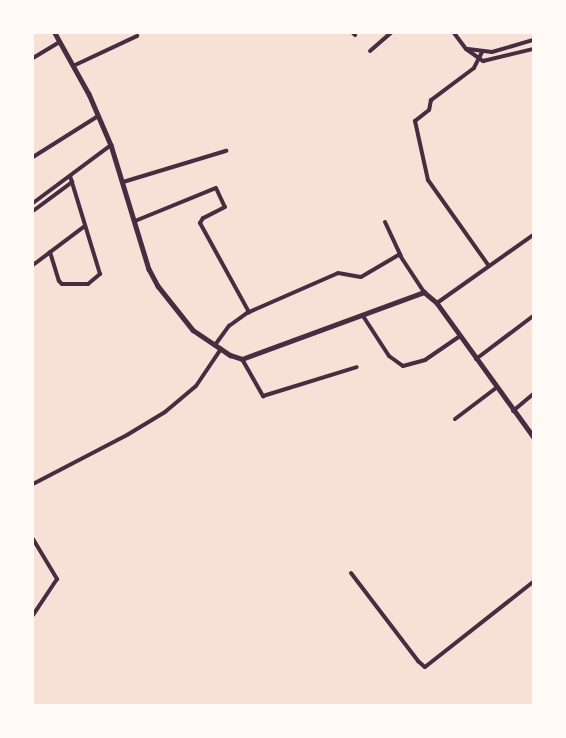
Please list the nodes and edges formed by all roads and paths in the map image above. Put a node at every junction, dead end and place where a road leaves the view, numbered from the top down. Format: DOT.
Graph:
graph roads {
  1 [pos="55,33"];
  2 [pos="391,33"];
  3 [pos="454,33"];
  4 [pos="137,36"];
  5 [pos="533,40"];
  6 [pos="60,42"];
  7 [pos="466,49"];
  8 [pos="533,49"];
  9 [pos="370,51"];
  10 [pos="482,52"];
  11 [pos="33,58"];
  12 [pos="479,58"];
  13 [pos="73,66"];
  14 [pos="98,116"];
  15 [pos="111,145"];
  16 [pos="226,151"];
  17 [pos="33,157"];
  18 [pos="70,176"];
  19 [pos="72,182"];
  20 [pos="123,182"];
  21 [pos="33,203"];
  22 [pos="33,211"];
  23 [pos="135,221"];
  24 [pos="385,222"];
  25 [pos="85,226"];
  26 [pos="533,235"];
  27 [pos="50,252"];
  28 [pos="400,254"];
  29 [pos="33,264"];
  30 [pos="489,266"];
  31 [pos="424,292"];
  32 [pos="437,304"];
  33 [pos="249,312"];
  34 [pos="363,316"];
  35 [pos="533,316"];
  36 [pos="460,336"];
  37 [pos="215,345"];
  38 [pos="221,349"];
  39 [pos="242,359"];
  40 [pos="476,359"];
  41 [pos="357,367"];
  42 [pos="496,388"];
  43 [pos="533,394"];
  44 [pos="513,411"];
  45 [pos="455,419"];
  46 [pos="533,436"];
  47 [pos="33,484"];
  48 [pos="33,539"];
  49 [pos="351,573"];
  50 [pos="533,582"];
  51 [pos="33,615"];
  1 -- 6 [label="street"];
  2 -- 9 [label="street"];
  3 -- 7 [label="street"];
  4 -- 13 [label="street"];
  5 -- 10 [label="street"];
  6 -- 11 [label="street"];
  6 -- 13 [label="street"];
  7 -- 10 [label="street"];
  7 -- 12 [label="street"];
  8 -- 12 [label="street"];
  10 -- 12 [label="street"];
  12 -- 30 [label="street"];
  13 -- 14 [label="street"];
  14 -- 15 [label="street"];
  14 -- 17 [label="street"];
  15 -- 18 [label="street"];
  15 -- 20 [label="street"];
  16 -- 20 [label="street"];
  18 -- 19 [label="street"];
  18 -- 21 [label="street"];
  19 -- 22 [label="street"];
  19 -- 25 [label="street"];
  20 -- 23 [label="street"];
  23 -- 33 [label="street"];
  23 -- 37 [label="street"];
  24 -- 28 [label="street"];
  25 -- 27 [label="street"];
  25 -- 27 [label="street"];
  26 -- 30 [label="street"];
  27 -- 29 [label="street"];
  28 -- 31 [label="street"];
  28 -- 33 [label="street"];
  30 -- 32 [label="street"];
  31 -- 32 [label="street"];
  31 -- 34 [label="street"];
  32 -- 36 [label="street"];
  33 -- 37 [label="street"];
  34 -- 36 [label="street"];
  34 -- 39 [label="street"];
  35 -- 40 [label="street"];
  36 -- 40 [label="street"];
  37 -- 38 [label="street"];
  38 -- 39 [label="street"];
  38 -- 47 [label="street"];
  39 -- 41 [label="street"];
  40 -- 42 [label="street"];
  42 -- 44 [label="street"];
  42 -- 45 [label="street"];
  43 -- 44 [label="street"];
  44 -- 46 [label="street"];
  48 -- 51 [label="street"];
  49 -- 50 [label="street"];
}
